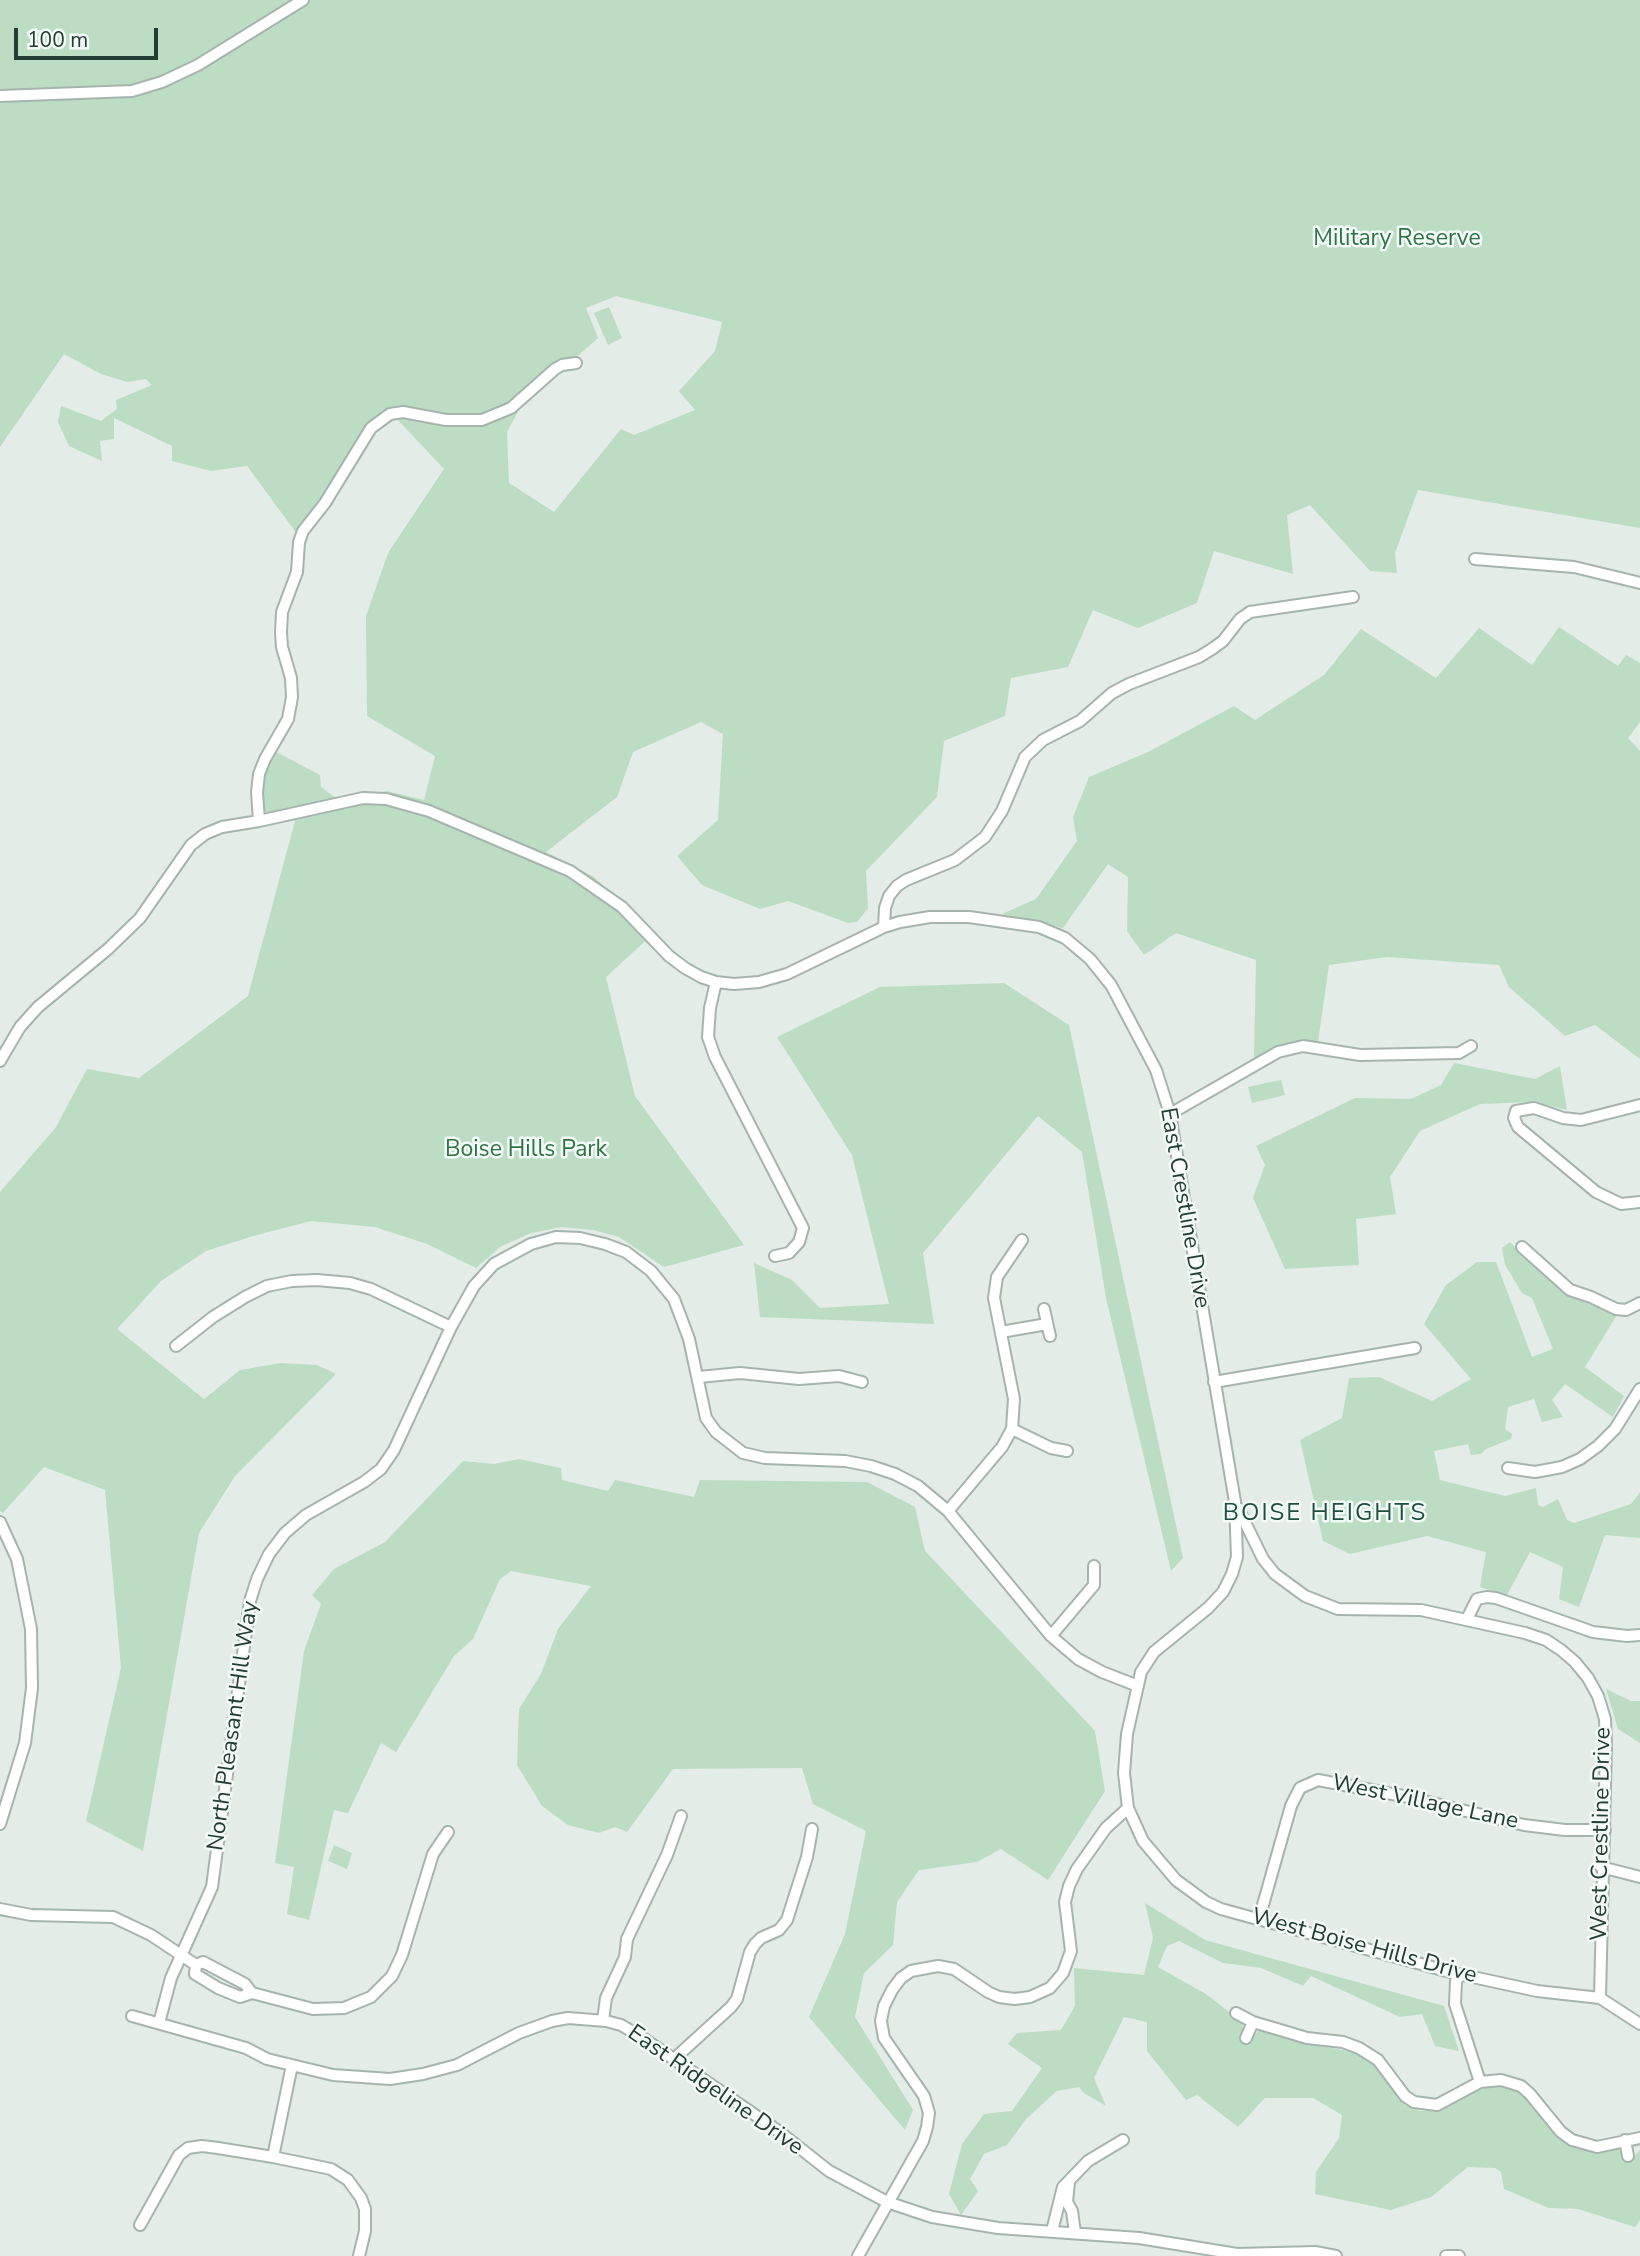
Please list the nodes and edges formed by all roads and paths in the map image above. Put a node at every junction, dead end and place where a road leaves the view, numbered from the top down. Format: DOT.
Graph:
graph roads {
  1 [pos="303,0"];
  2 [pos="0,96"];
  3 [pos="576,363"];
  4 [pos="1475,559"];
  5 [pos="1640,583"];
  6 [pos="1353,597"];
  7 [pos="259,821"];
  8 [pos="884,927"];
  9 [pos="716,982"];
  10 [pos="1471,1046"];
  11 [pos="0,1061"];
  12 [pos="1640,1105"];
  13 [pos="1170,1114"];
  14 [pos="1640,1202"];
  15 [pos="1022,1240"];
  16 [pos="1522,1247"];
  17 [pos="775,1256"];
  18 [pos="1640,1303"];
  19 [pos="1044,1309"];
  20 [pos="451,1327"];
  21 [pos="1001,1332"];
  22 [pos="176,1346"];
  23 [pos="1415,1348"];
  24 [pos="699,1377"];
  25 [pos="862,1382"];
  26 [pos="1214,1382"];
  27 [pos="1640,1389"];
  28 [pos="1012,1429"];
  29 [pos="1067,1451"];
  30 [pos="1508,1468"];
  31 [pos="1235,1502"];
  32 [pos="948,1511"];
  33 [pos="0,1522"];
  34 [pos="1094,1566"];
  35 [pos="1467,1619"];
  36 [pos="1640,1635"];
  37 [pos="1051,1636"];
  38 [pos="1138,1686"];
  39 [pos="1128,1808"];
  40 [pos="681,1816"];
  41 [pos="0,1824"];
  42 [pos="812,1829"];
  43 [pos="1605,1830"];
  44 [pos="449,1832"];
  45 [pos="1601,1867"];
  46 [pos="1640,1877"];
  47 [pos="0,1909"];
  48 [pos="1259,1919"];
  49 [pos="181,1956"];
  50 [pos="1461,1974"];
  51 [pos="1600,1998"];
  52 [pos="1236,2013"];
  53 [pos="132,2016"];
  54 [pos="603,2020"];
  55 [pos="1253,2022"];
  56 [pos="159,2023"];
  57 [pos="1640,2024"];
  58 [pos="1247,2038"];
  59 [pos="674,2059"];
  60 [pos="292,2065"];
  61 [pos="1480,2082"];
  62 [pos="1640,2138"];
  63 [pos="1123,2140"];
  64 [pos="1625,2140"];
  65 [pos="1628,2156"];
  66 [pos="274,2157"];
  67 [pos="887,2202"];
  68 [pos="1063,2207"];
  69 [pos="140,2225"];
  70 [pos="1052,2231"];
  71 [pos="1075,2233"];
  72 [pos="1237,2255"];
  73 [pos="359,2256"];
  74 [pos="859,2256"];
  75 [pos="1336,2256"];
  76 [pos="1446,2256"];
  77 [pos="1460,2256"];
  1 -- 2 [label="street"];
  3 -- 7 [label="street"];
  4 -- 5 [label="street"];
  6 -- 8 [label="street"];
  7 -- 9 [label="street, East Crestline Drive"];
  7 -- 11 [label="street, East Crestline Drive"];
  8 -- 9 [label="street, East Crestline Drive"];
  8 -- 13 [label="street, East Crestline Drive"];
  9 -- 17 [label="street"];
  10 -- 13 [label="street"];
  12 -- 14 [label="street"];
  13 -- 26 [label="street, East Crestline Drive"];
  15 -- 21 [label="street"];
  16 -- 18 [label="street"];
  19 -- 21 [label="street"];
  20 -- 22 [label="street"];
  20 -- 24 [label="street, North Pleasant Hill Way"];
  20 -- 49 [label="street, North Pleasant Hill Way"];
  21 -- 28 [label="street"];
  23 -- 26 [label="street"];
  24 -- 25 [label="street"];
  24 -- 32 [label="street, North Pleasant Hill Way"];
  26 -- 31 [label="street, East Crestline Drive"];
  27 -- 30 [label="street"];
  28 -- 29 [label="street"];
  28 -- 32 [label="street"];
  31 -- 35 [label="street, West Crestline Drive"];
  31 -- 38 [label="street"];
  32 -- 37 [label="street, North Pleasant Hill Way"];
  33 -- 41 [label="street"];
  34 -- 37 [label="street"];
  35 -- 36 [label="street"];
  35 -- 43 [label="street, West Crestline Drive"];
  37 -- 38 [label="street, North Pleasant Hill Way"];
  38 -- 39 [label="street"];
  39 -- 48 [label="street, West Boise Hills Drive"];
  39 -- 67 [label="street"];
  40 -- 54 [label="street"];
  42 -- 59 [label="street"];
  43 -- 45 [label="street, West Crestline Drive"];
  43 -- 48 [label="street, West Village Lane"];
  44 -- 49 [label="street"];
  45 -- 46 [label="street"];
  45 -- 51 [label="street, West Crestline Drive"];
  47 -- 49 [label="street"];
  48 -- 50 [label="street, West Boise Hills Drive"];
  49 -- 56 [label="street, North Pleasant Hill Way"];
  50 -- 51 [label="street, West Boise Hills Drive"];
  50 -- 61 [label="street"];
  51 -- 57 [label="street, West Boise Hills Drive"];
  52 -- 55 [label="street"];
  53 -- 56 [label="street, East Ridgeline Drive"];
  54 -- 59 [label="street, East Ridgeline Drive"];
  54 -- 60 [label="street, East Ridgeline Drive"];
  55 -- 58 [label="street"];
  55 -- 61 [label="street"];
  56 -- 60 [label="street, East Ridgeline Drive"];
  59 -- 67 [label="street, East Ridgeline Drive"];
  60 -- 66 [label="street"];
  61 -- 64 [label="street"];
  62 -- 64 [label="street"];
  63 -- 68 [label="street"];
  64 -- 65 [label="street"];
  66 -- 69 [label="street"];
  66 -- 73 [label="street"];
  67 -- 70 [label="street, East Ridgeline Drive"];
  67 -- 74 [label="street"];
  68 -- 70 [label="street"];
  68 -- 71 [label="street"];
  70 -- 71 [label="street, East Ridgeline Drive"];
  71 -- 72 [label="street, East Ridgeline Drive"];
  72 -- 75 [label="street, East Ridgeline Drive"];
  76 -- 77 [label="street"];
}
